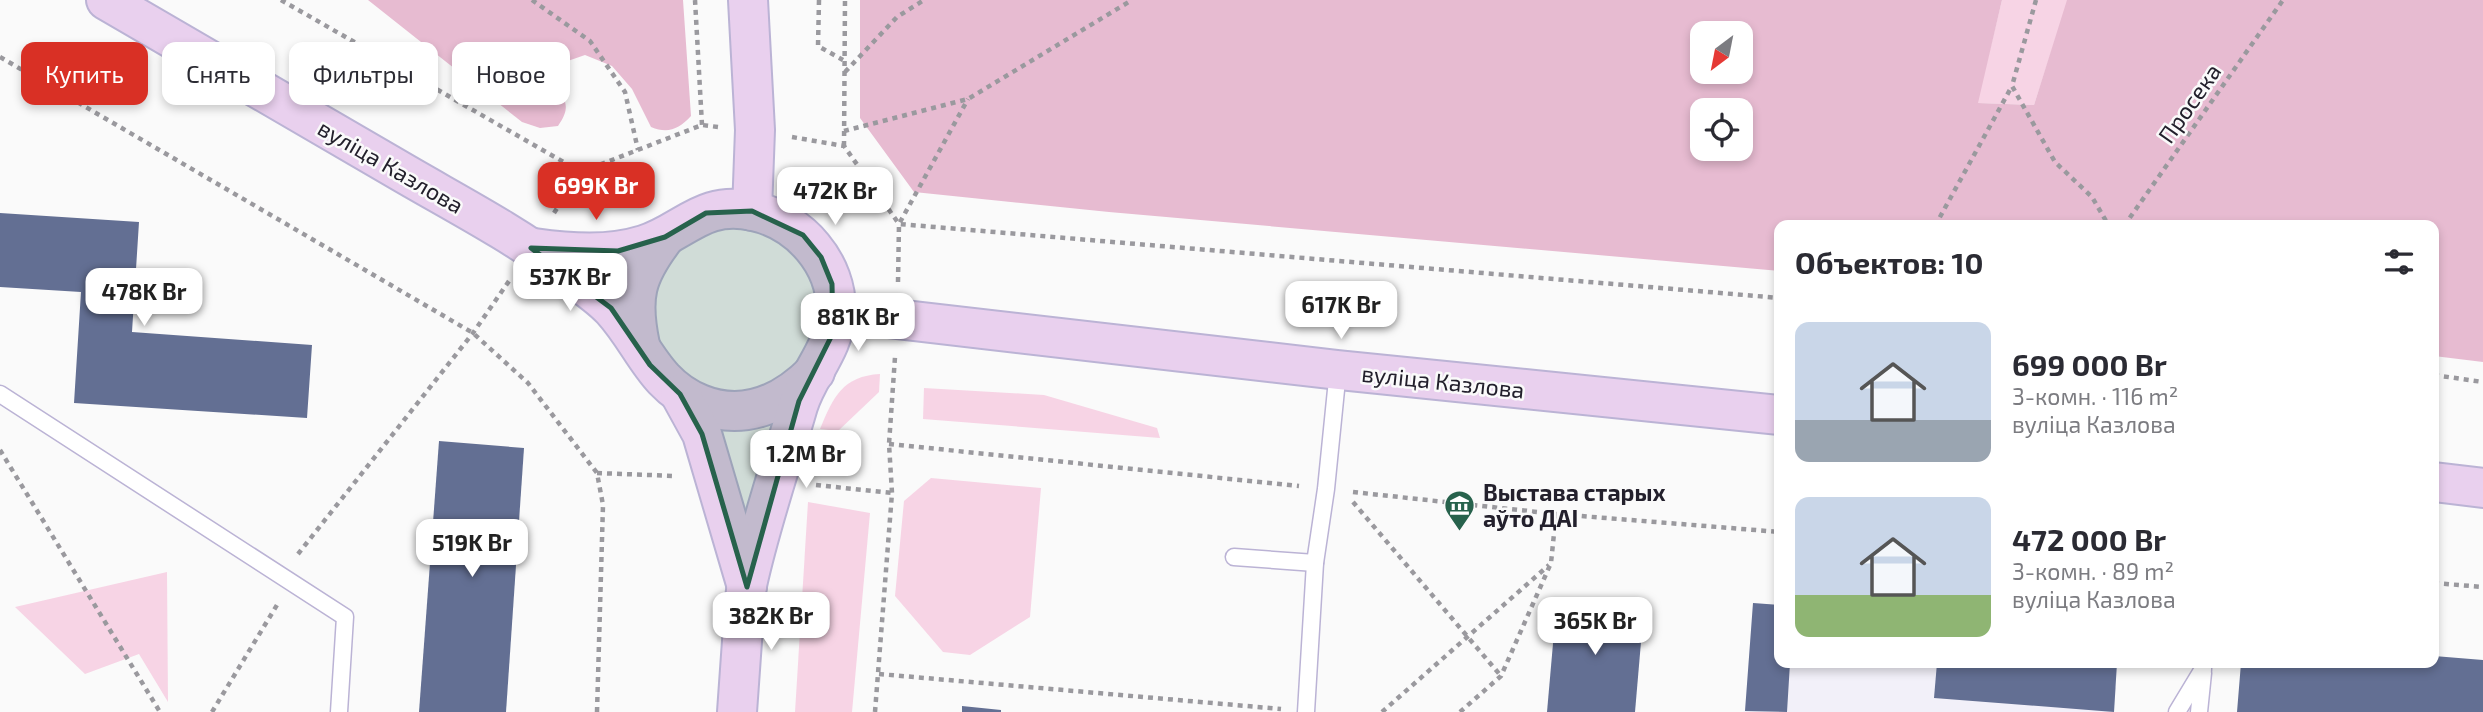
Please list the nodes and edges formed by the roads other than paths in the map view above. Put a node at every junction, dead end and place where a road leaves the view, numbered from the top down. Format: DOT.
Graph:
graph roads {
  1 [pos="106,0"];
  2 [pos="748,0"];
  3 [pos="752,211"];
  4 [pos="665,237"];
  5 [pos="531,248"];
  6 [pos="836,312"];
  7 [pos="640,345"];
  8 [pos="1338,370"];
  9 [pos="815,372"];
  10 [pos="0,394"];
  11 [pos="680,394"];
  12 [pos="1774,414"];
  13 [pos="2439,483"];
  14 [pos="2483,488"];
  15 [pos="1234,557"];
  16 [pos="1315,563"];
  17 [pos="747,587"];
  18 [pos="2202,668"];
  19 [pos="2203,668"];
  20 [pos="1306,711"];
  21 [pos="340,712"];
  22 [pos="737,712"];
  23 [pos="2177,712"];
  24 [pos="2199,712"];
  1 -- 5 [label="main road, вуліца Казлова"];
  2 -- 3 [label="main road"];
  3 -- 4 [label="main road"];
  3 -- 6 [label="main road"];
  4 -- 5 [label="main road"];
  4 -- 7 [label="main road"];
  5 -- 7 [label="main road, вуліца Казлова"];
  6 -- 8 [label="main road, вуліца Казлова"];
  6 -- 9 [label="main road"];
  7 -- 11 [label="main road"];
  8 -- 12 [label="main road, вуліца Казлова"];
  8 -- 16 [label="lane"];
  9 -- 11 [label="main road"];
  9 -- 17 [label="main road"];
  10 -- 21 [label="lane"];
  11 -- 17 [label="main road"];
  13 -- 14 [label="main road"];
  15 -- 16 [label="lane"];
  16 -- 20 [label="lane"];
  17 -- 22 [label="main road"];
  18 -- 23 [label="lane"];
  19 -- 24 [label="lane"];
}
